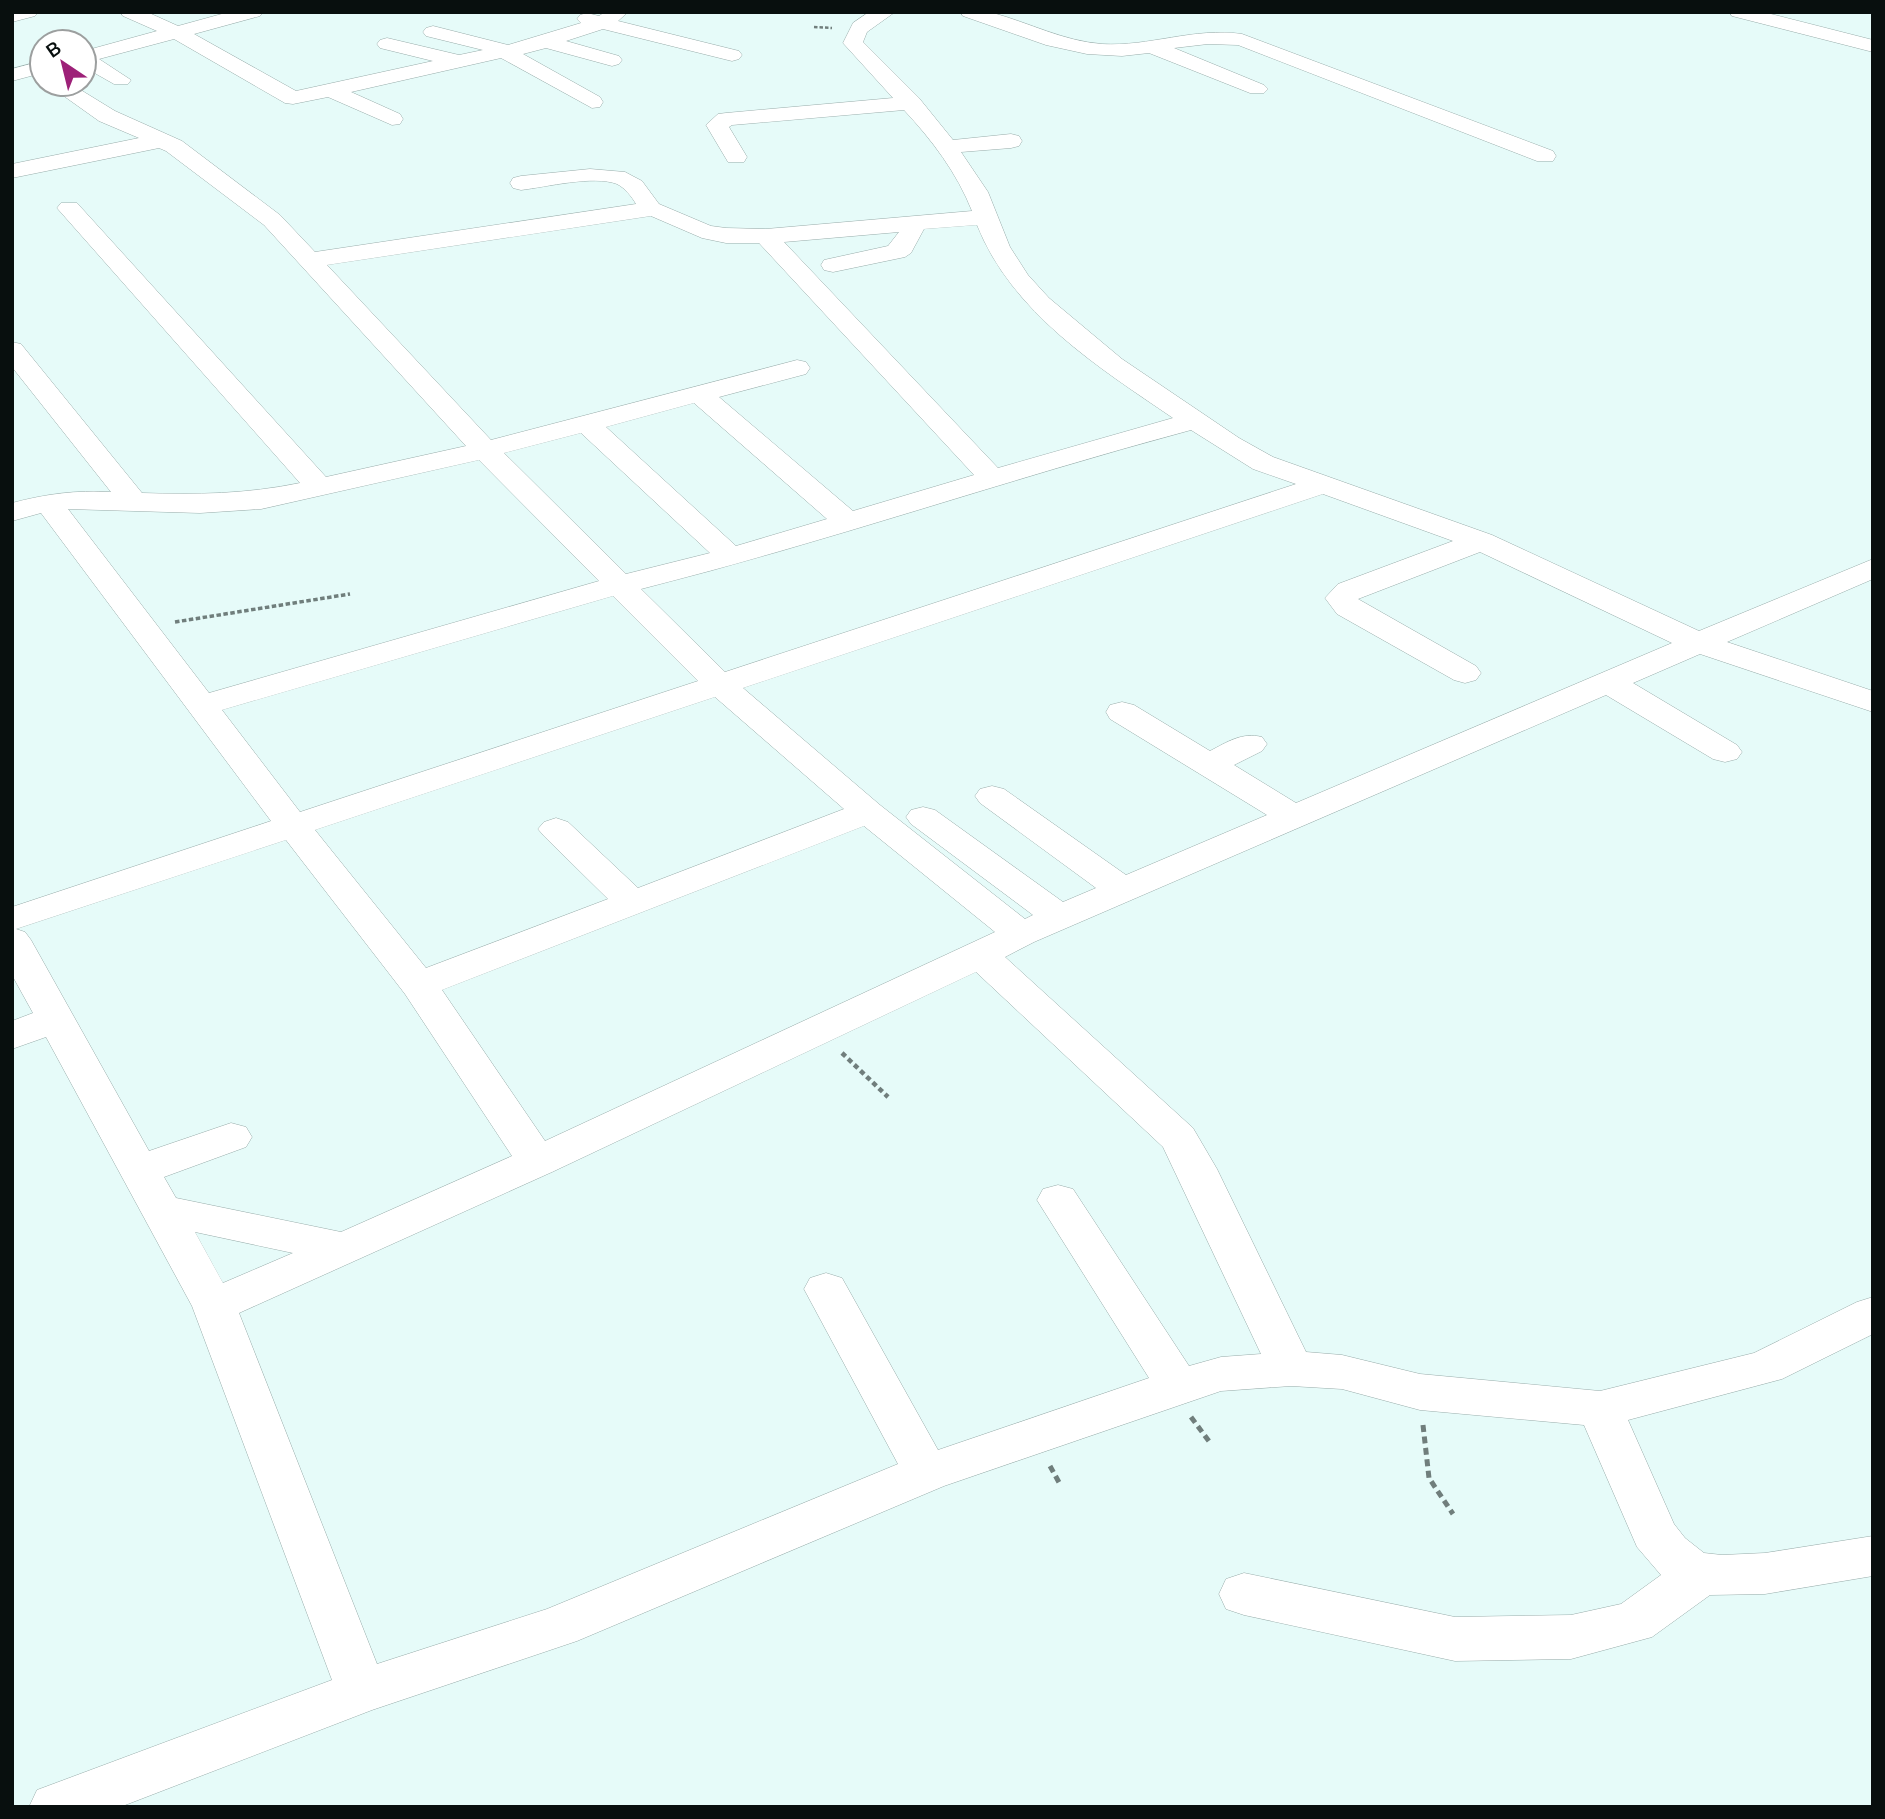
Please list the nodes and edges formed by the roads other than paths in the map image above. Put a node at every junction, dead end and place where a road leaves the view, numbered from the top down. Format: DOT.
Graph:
graph roads {
  1 [pos="28,12"];
  2 [pos="130,12"];
  3 [pos="253,12"];
  4 [pos="885,12"];
  5 [pos="970,12"];
  6 [pos="1739,12"];
  7 [pos="1793,12"];
  8 [pos="569,15"];
  9 [pos="12,16"];
  10 [pos="611,17"];
  11 [pos="433,32"];
  12 [pos="1873,32"];
  13 [pos="178,33"];
  14 [pos="529,44"];
  15 [pos="1873,46"];
  16 [pos="1153,47"];
  17 [pos="98,54"];
  18 [pos="732,55"];
  19 [pos="612,60"];
  20 [pos="459,61"];
  21 [pos="1276,63"];
  22 [pos="98,66"];
  23 [pos="585,66"];
  24 [pos="425,68"];
  25 [pos="1224,76"];
  26 [pos="121,80"];
  27 [pos="1257,89"];
  28 [pos="331,90"];
  29 [pos="80,98"];
  30 [pos="293,98"];
  31 [pos="592,102"];
  32 [pos="911,103"];
  33 [pos="317,110"];
  34 [pos="392,118"];
  35 [pos="977,131"];
  36 [pos="164,140"];
  37 [pos="942,141"];
  38 [pos="1011,141"];
  39 [pos="1545,156"];
  40 [pos="736,157"];
  41 [pos="12,171"];
  42 [pos="521,183"];
  43 [pos="69,208"];
  44 [pos="651,209"];
  45 [pos="986,217"];
  46 [pos="916,223"];
  47 [pos="766,236"];
  48 [pos="309,260"];
  49 [pos="833,265"];
  50 [pos="12,350"];
  51 [pos="797,368"];
  52 [pos="699,394"];
  53 [pos="1195,421"];
  54 [pos="586,424"];
  55 [pos="485,450"];
  56 [pos="993,479"];
  57 [pos="1323,485"];
  58 [pos="319,487"];
  59 [pos="48,502"];
  60 [pos="134,502"];
  61 [pos="12,512"];
  62 [pos="850,523"];
  63 [pos="1481,541"];
  64 [pos="731,557"];
  65 [pos="1873,568"];
  66 [pos="619,584"];
  67 [pos="1701,643"];
  68 [pos="1465,673"];
  69 [pos="1610,683"];
  70 [pos="721,686"];
  71 [pos="1873,702"];
  72 [pos="202,706"];
  73 [pos="1122,712"];
  74 [pos="1250,744"];
  75 [pos="1725,752"];
  76 [pos="1208,765"];
  77 [pos="992,796"];
  78 [pos="868,812"];
  79 [pos="923,817"];
  80 [pos="1296,818"];
  81 [pos="292,825"];
  82 [pos="556,829"];
  83 [pos="1124,891"];
  84 [pos="633,903"];
  85 [pos="1061,918"];
  86 [pos="12,919"];
  87 [pos="1021,934"];
  88 [pos="12,940"];
  89 [pos="980,956"];
  90 [pos="419,985"];
  91 [pos="55,1018"];
  92 [pos="12,1036"];
  93 [pos="231,1137"];
  94 [pos="537,1162"];
  95 [pos="139,1171"];
  96 [pos="1058,1200"];
  97 [pos="160,1210"];
  98 [pos="345,1248"];
  99 [pos="826,1289"];
  100 [pos="214,1306"];
  101 [pos="1873,1314"];
  102 [pos="1291,1369"];
  103 [pos="1178,1386"];
  104 [pos="1600,1409"];
  105 [pos="927,1473"];
  106 [pos="1873,1556"];
  107 [pos="1702,1573"];
  108 [pos="1244,1594"];
  109 [pos="362,1691"];
  110 [pos="56,1807"];
  1 -- 9 [label="street"];
  2 -- 13 [label="street"];
  3 -- 13 [label="street"];
  4 -- 32 [label="street"];
  5 -- 16 [label="street"];
  6 -- 15 [label="street"];
  7 -- 12 [label="street"];
  8 -- 10 [label="street"];
  10 -- 14 [label="street"];
  10 -- 18 [label="street"];
  11 -- 14 [label="street"];
  13 -- 17 [label="street"];
  13 -- 30 [label="street"];
  14 -- 19 [label="street"];
  14 -- 20 [label="street"];
  14 -- 23 [label="street"];
  14 -- 31 [label="street"];
  16 -- 25 [label="street"];
  16 -- 39 [label="street"];
  20 -- 24 [label="street"];
  20 -- 24 [label="street"];
  21 -- 25 [label="street"];
  22 -- 26 [label="street"];
  24 -- 28 [label="street"];
  25 -- 27 [label="street"];
  28 -- 30 [label="street"];
  28 -- 34 [label="street"];
  29 -- 36 [label="street"];
  30 -- 33 [label="street"];
  32 -- 37 [label="street"];
  32 -- 40 [label="street"];
  35 -- 37 [label="street"];
  36 -- 41 [label="street"];
  36 -- 48 [label="street"];
  37 -- 38 [label="street"];
  37 -- 45 [label="street"];
  42 -- 44 [label="street"];
  43 -- 58 [label="street"];
  44 -- 47 [label="street"];
  44 -- 48 [label="street"];
  45 -- 46 [label="street"];
  45 -- 53 [label="street"];
  46 -- 47 [label="street"];
  46 -- 49 [label="street"];
  47 -- 56 [label="street"];
  48 -- 55 [label="street"];
  50 -- 60 [label="street"];
  51 -- 52 [label="street"];
  52 -- 54 [label="street"];
  52 -- 62 [label="street"];
  53 -- 56 [label="street"];
  53 -- 57 [label="street"];
  54 -- 55 [label="street"];
  54 -- 64 [label="street"];
  55 -- 58 [label="street"];
  55 -- 66 [label="street"];
  56 -- 62 [label="street"];
  57 -- 63 [label="street"];
  57 -- 70 [label="street"];
  58 -- 60 [label="street"];
  59 -- 60 [label="street"];
  59 -- 61 [label="street"];
  59 -- 72 [label="street"];
  62 -- 64 [label="street"];
  63 -- 67 [label="street"];
  63 -- 68 [label="lane"];
  64 -- 66 [label="street"];
  65 -- 67 [label="street"];
  66 -- 70 [label="street"];
  66 -- 72 [label="street"];
  67 -- 69 [label="street"];
  67 -- 71 [label="street"];
  69 -- 75 [label="street"];
  69 -- 80 [label="street"];
  70 -- 78 [label="street"];
  70 -- 81 [label="street"];
  72 -- 81 [label="street"];
  73 -- 76 [label="street"];
  74 -- 76 [label="street"];
  76 -- 80 [label="street"];
  77 -- 83 [label="street"];
  78 -- 84 [label="street"];
  78 -- 87 [label="street"];
  79 -- 85 [label="street"];
  80 -- 83 [label="street"];
  81 -- 86 [label="street"];
  81 -- 90 [label="street"];
  82 -- 84 [label="street"];
  83 -- 85 [label="street"];
  84 -- 90 [label="street"];
  85 -- 87 [label="street"];
  87 -- 89 [label="street"];
  88 -- 91 [label="street"];
  89 -- 94 [label="street"];
  89 -- 102 [label="street"];
  90 -- 94 [label="street"];
  91 -- 92 [label="street"];
  91 -- 95 [label="street"];
  93 -- 95 [label="street"];
  94 -- 98 [label="street"];
  95 -- 97 [label="street"];
  96 -- 103 [label="street"];
  97 -- 98 [label="street"];
  97 -- 100 [label="street"];
  98 -- 100 [label="street"];
  99 -- 105 [label="street"];
  100 -- 109 [label="street"];
  101 -- 104 [label="street"];
  102 -- 103 [label="street"];
  102 -- 104 [label="street"];
  103 -- 105 [label="street"];
  104 -- 107 [label="street"];
  105 -- 109 [label="street"];
  106 -- 107 [label="street"];
  107 -- 108 [label="street"];
  109 -- 110 [label="street"];
}
